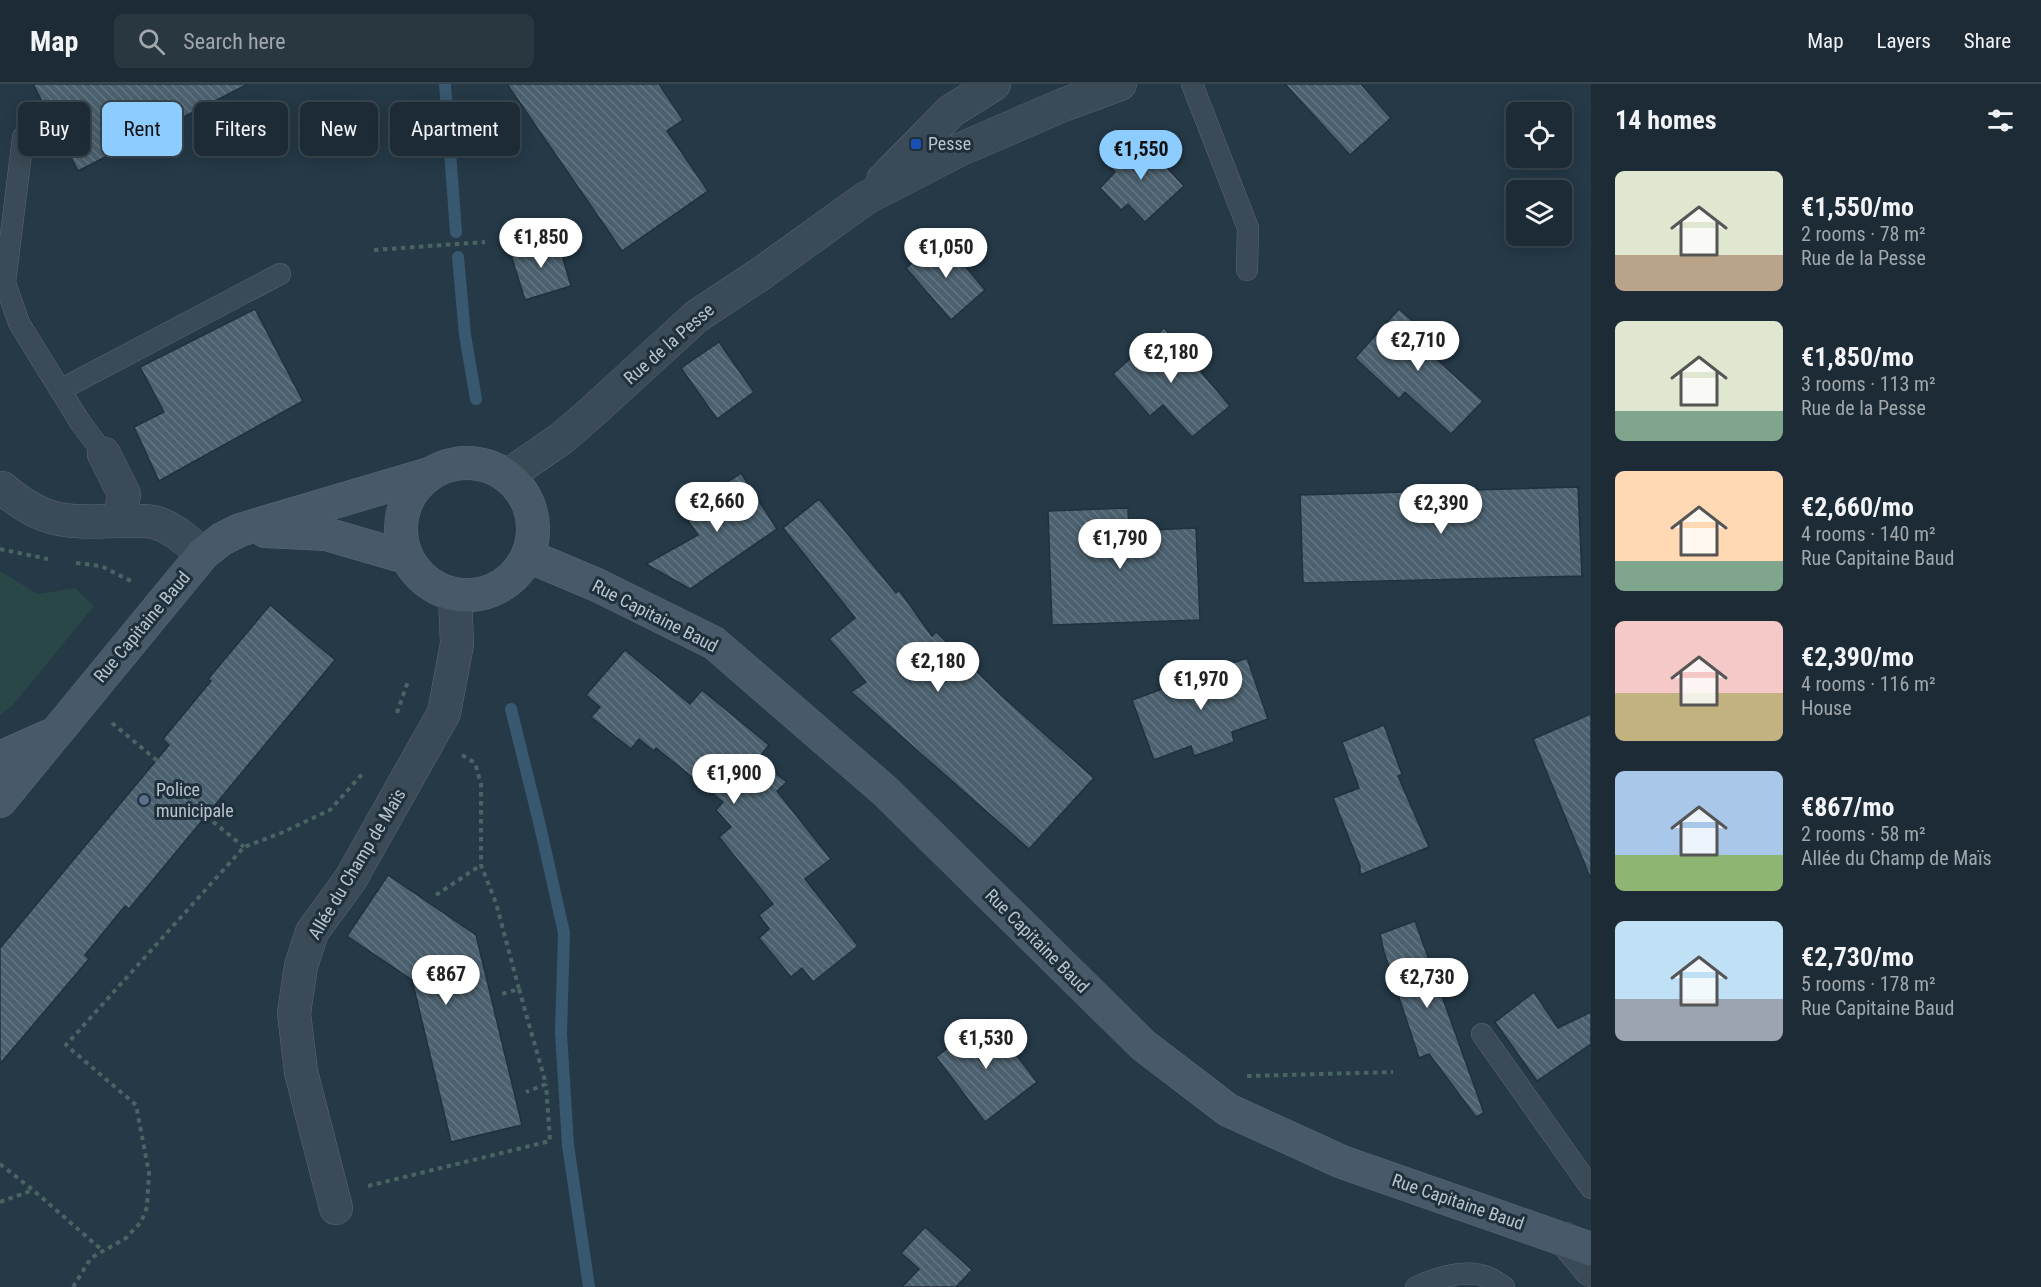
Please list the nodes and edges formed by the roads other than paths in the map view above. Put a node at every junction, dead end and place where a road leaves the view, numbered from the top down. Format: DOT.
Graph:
graph roads {
  1 [pos="995,84"];
  2 [pos="1120,84"];
  3 [pos="1192,84"];
  4 [pos="1012,127"];
  5 [pos="21,156"];
  6 [pos="866,198"];
  7 [pos="1247,270"];
  8 [pos="280,274"];
  9 [pos="60,390"];
  10 [pos="104,454"];
  11 [pos="429,474"];
  12 [pos="507,476"];
  13 [pos="2,488"];
  14 [pos="120,521"];
  15 [pos="240,530"];
  16 [pos="203,554"];
  17 [pos="528,556"];
  18 [pos="405,557"];
  19 [pos="455,595"];
  20 [pos="54,735"];
  21 [pos="0,758"];
  22 [pos="0,801"];
  23 [pos="1482,1034"];
  24 [pos="1591,1188"];
  25 [pos="335,1201"];
  26 [pos="1578,1244"];
  27 [pos="1591,1270"];
  28 [pos="1416,1287"];
  29 [pos="1504,1287"];
  1 -- 4 [label="street"];
  1 -- 6 [label="street, Rue de la Pesse"];
  2 -- 4 [label="street, Rue de la Pesse"];
  3 -- 7 [label="lane"];
  4 -- 6 [label="street, Rue de la Pesse"];
  5 -- 9 [label="lane"];
  6 -- 12 [label="street, Rue de la Pesse"];
  8 -- 9 [label="lane"];
  9 -- 10 [label="lane"];
  10 -- 14 [label="street"];
  11 -- 12 [label="main road, Rue Capitaine Baud"];
  11 -- 15 [label="main road, Rue Capitaine Baud"];
  11 -- 18 [label="main road, Rue Capitaine Baud"];
  12 -- 17 [label="main road, Rue Capitaine Baud"];
  13 -- 14 [label="street"];
  14 -- 16 [label="street"];
  15 -- 16 [label="main road, Rue Capitaine Baud"];
  15 -- 18 [label="main road"];
  16 -- 20 [label="main road, Rue Capitaine Baud"];
  17 -- 19 [label="main road, Rue Capitaine Baud"];
  17 -- 26 [label="main road, Rue Capitaine Baud"];
  18 -- 19 [label="main road, Rue Capitaine Baud"];
  19 -- 25 [label="street, Allée du Champ de Maïs"];
  20 -- 21 [label="main road, Rue Capitaine Baud"];
  20 -- 22 [label="main road, Rue Capitaine Baud"];
  23 -- 24 [label="lane"];
  26 -- 27 [label="street"];
  28 -- 29 [label="lane"];
}
